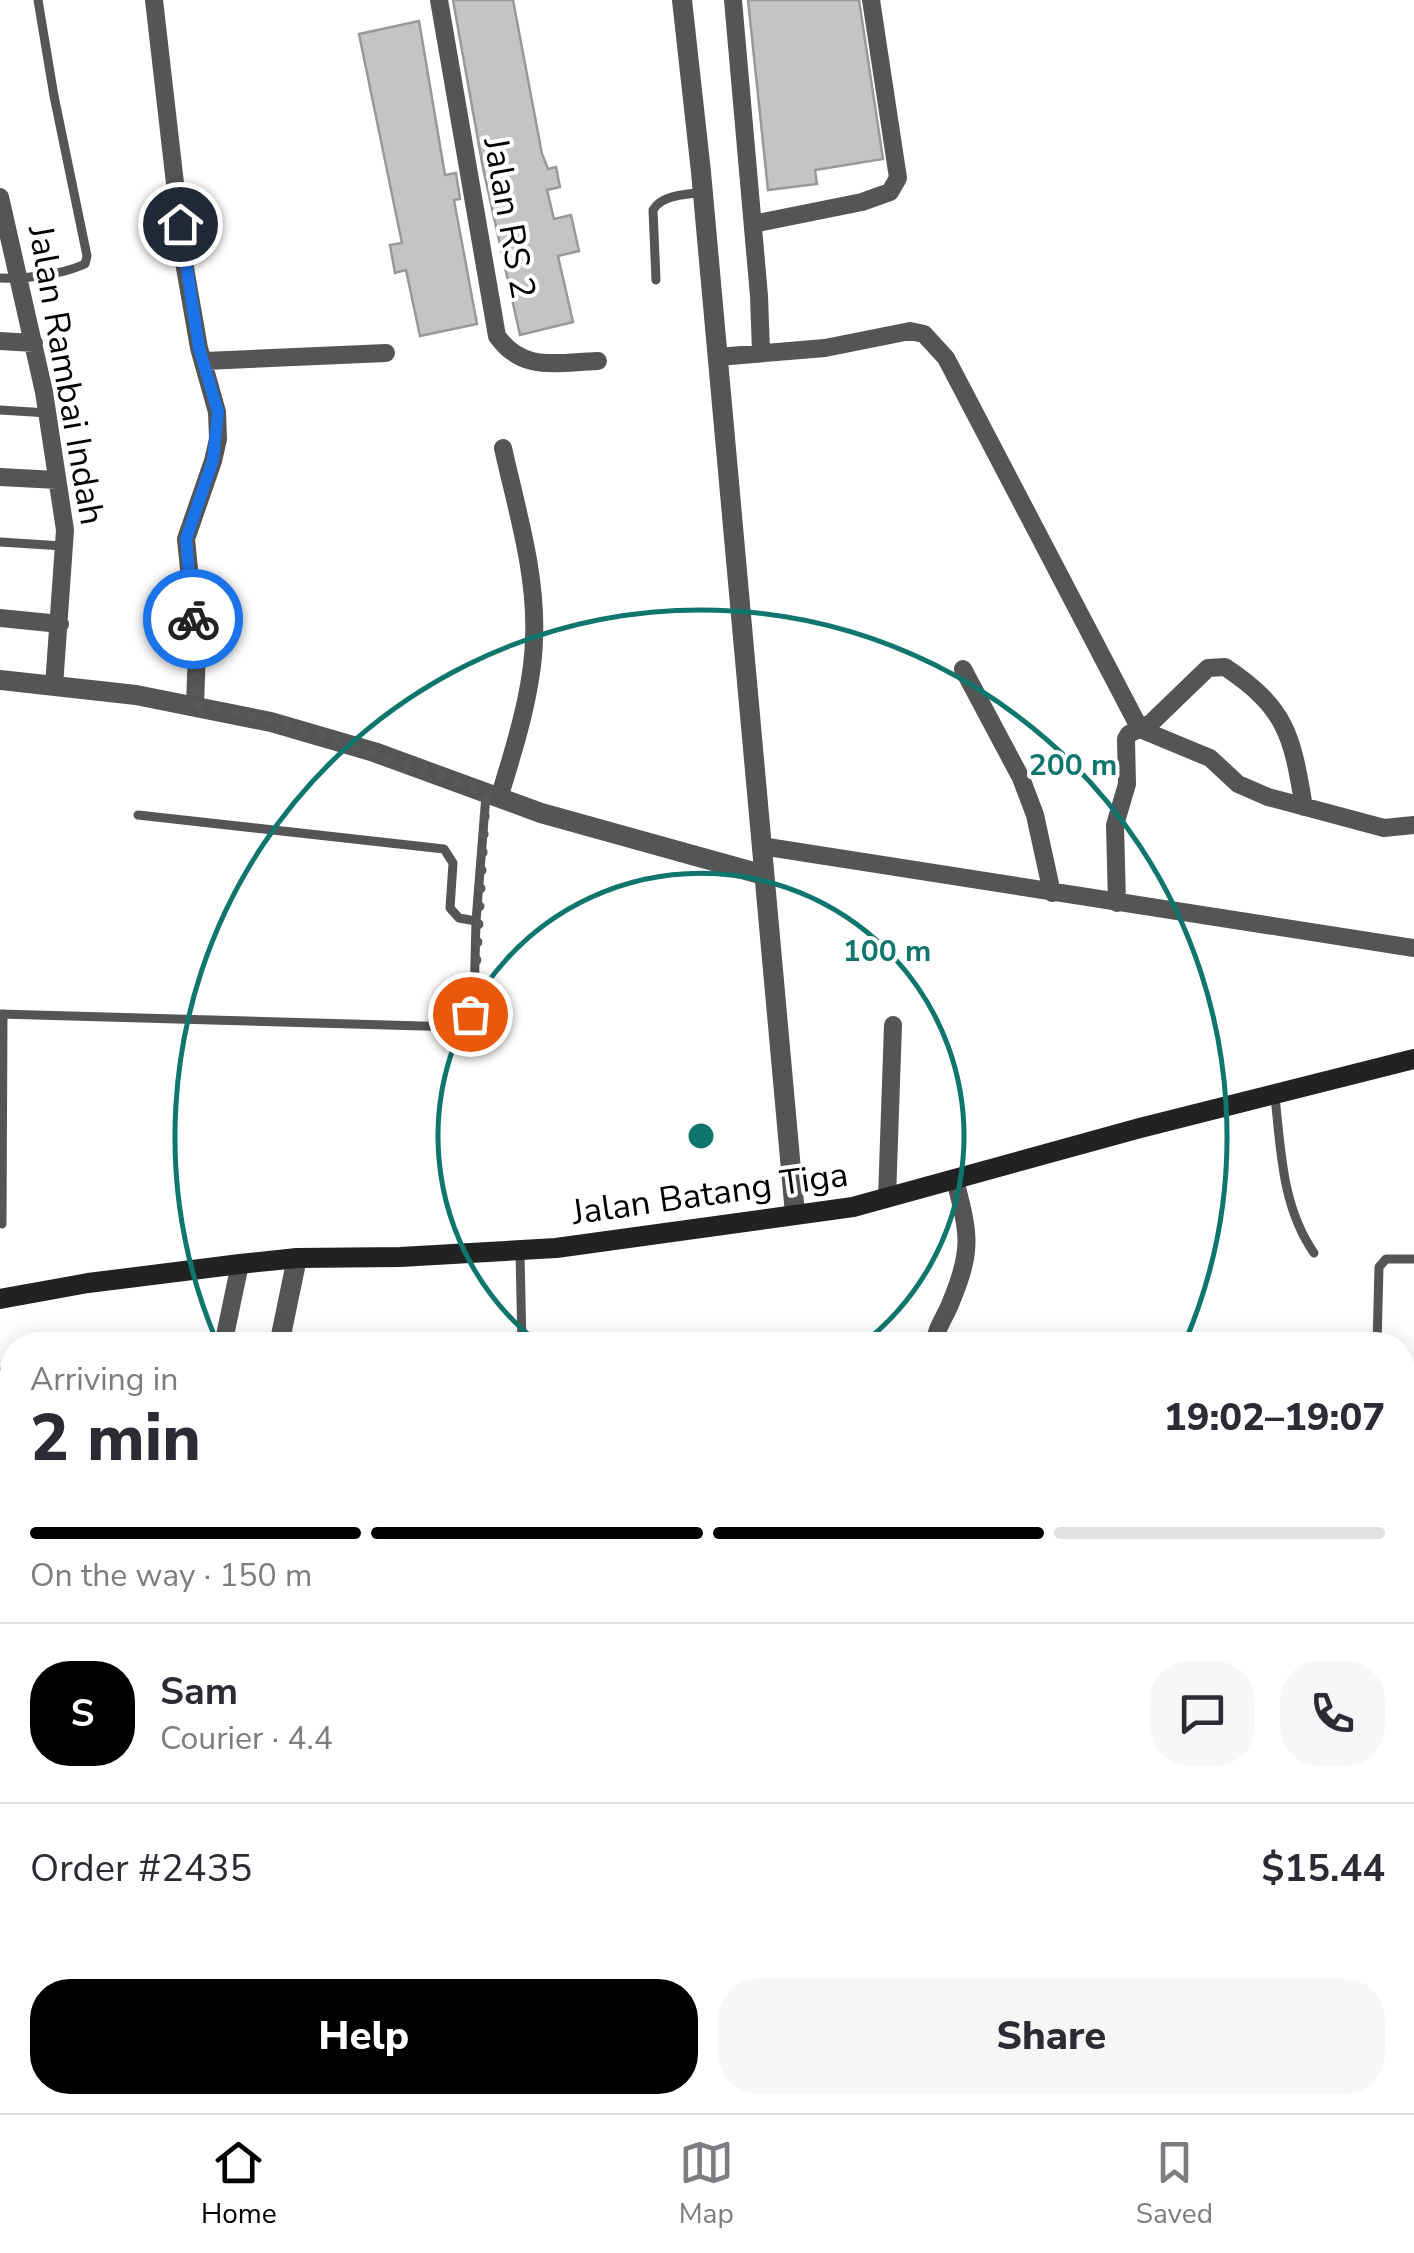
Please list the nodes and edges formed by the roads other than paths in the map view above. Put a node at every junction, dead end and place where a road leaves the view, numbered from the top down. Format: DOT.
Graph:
graph roads {
  1 [pos="38,0"];
  2 [pos="154,0"];
  3 [pos="438,0"];
  4 [pos="682,0"];
  5 [pos="732,0"];
  6 [pos="870,0"];
  7 [pos="703,192"];
  8 [pos="0,201"];
  9 [pos="753,224"];
  10 [pos="0,278"];
  11 [pos="20,279"];
  12 [pos="656,280"];
  13 [pos="0,341"];
  14 [pos="34,343"];
  15 [pos="761,352"];
  16 [pos="386,354"];
  17 [pos="718,356"];
  18 [pos="598,361"];
  19 [pos="205,362"];
  20 [pos="0,410"];
  21 [pos="48,413"];
  22 [pos="504,448"];
  23 [pos="0,477"];
  24 [pos="58,480"];
  25 [pos="0,542"];
  26 [pos="66,546"];
  27 [pos="0,618"];
  28 [pos="60,624"];
  29 [pos="963,669"];
  30 [pos="0,680"];
  31 [pos="54,686"];
  32 [pos="195,705"];
  33 [pos="1140,729"];
  34 [pos="492,795"];
  35 [pos="1304,807"];
  36 [pos="138,815"];
  37 [pos="1414,825"];
  38 [pos="761,846"];
  39 [pos="764,875"];
  40 [pos="1052,893"];
  41 [pos="1117,903"];
  42 [pos="476,921"];
  43 [pos="1414,948"];
  44 [pos="2,1014"];
  45 [pos="893,1025"];
  46 [pos="1414,1059"];
  47 [pos="1275,1094"];
  48 [pos="955,1180"];
  49 [pos="887,1198"];
  50 [pos="795,1214"];
  51 [pos="2,1224"];
  52 [pos="520,1250"];
  53 [pos="1314,1253"];
  54 [pos="298,1258"];
  55 [pos="1414,1259"];
  56 [pos="240,1264"];
  57 [pos="0,1300"];
  58 [pos="226,1332"];
  59 [pos="282,1332"];
  60 [pos="522,1332"];
  61 [pos="937,1332"];
  62 [pos="1378,1332"];
  1 -- 11 [label="lane"];
  2 -- 19 [label="street"];
  3 -- 18 [label="street, Jalan RS 2"];
  4 -- 7 [label="street"];
  5 -- 9 [label="street"];
  6 -- 9 [label="street"];
  7 -- 12 [label="lane"];
  7 -- 17 [label="street"];
  8 -- 11 [label="street, Jalan Rambai Indah"];
  9 -- 15 [label="street"];
  10 -- 11 [label="lane"];
  11 -- 14 [label="street, Jalan Rambai Indah"];
  13 -- 14 [label="street"];
  14 -- 21 [label="street, Jalan Rambai Indah"];
  15 -- 17 [label="street"];
  15 -- 33 [label="street"];
  16 -- 19 [label="street"];
  17 -- 38 [label="street"];
  19 -- 32 [label="street"];
  20 -- 21 [label="lane"];
  21 -- 24 [label="street, Jalan Rambai Indah"];
  22 -- 34 [label="street"];
  23 -- 24 [label="street"];
  24 -- 26 [label="street, Jalan Rambai Indah"];
  25 -- 26 [label="lane"];
  26 -- 28 [label="street, Jalan Rambai Indah"];
  27 -- 28 [label="street"];
  28 -- 31 [label="street, Jalan Rambai Indah"];
  29 -- 40 [label="street"];
  30 -- 31 [label="street"];
  31 -- 32 [label="street"];
  32 -- 34 [label="street"];
  33 -- 35 [label="street"];
  33 -- 35 [label="street"];
  33 -- 41 [label="street"];
  34 -- 39 [label="street"];
  34 -- 42 [label="lane"];
  35 -- 37 [label="street"];
  36 -- 42 [label="lane"];
  38 -- 39 [label="street"];
  38 -- 40 [label="street"];
  39 -- 50 [label="street"];
  40 -- 41 [label="street"];
  41 -- 43 [label="street"];
  42 -- 44 [label="lane"];
  44 -- 51 [label="lane"];
  45 -- 49 [label="street"];
  46 -- 47 [label="main road, Jalan Batang Tiga"];
  47 -- 48 [label="main road, Jalan Batang Tiga"];
  47 -- 53 [label="lane"];
  48 -- 49 [label="main road, Jalan Batang Tiga"];
  48 -- 61 [label="street"];
  49 -- 50 [label="main road, Jalan Batang Tiga"];
  50 -- 52 [label="main road, Jalan Batang Tiga"];
  52 -- 54 [label="main road, Jalan Batang Tiga"];
  52 -- 60 [label="lane"];
  54 -- 56 [label="main road, Jalan Batang Tiga"];
  54 -- 59 [label="street"];
  55 -- 62 [label="lane"];
  56 -- 57 [label="main road, Jalan Batang Tiga"];
  56 -- 58 [label="street"];
}
